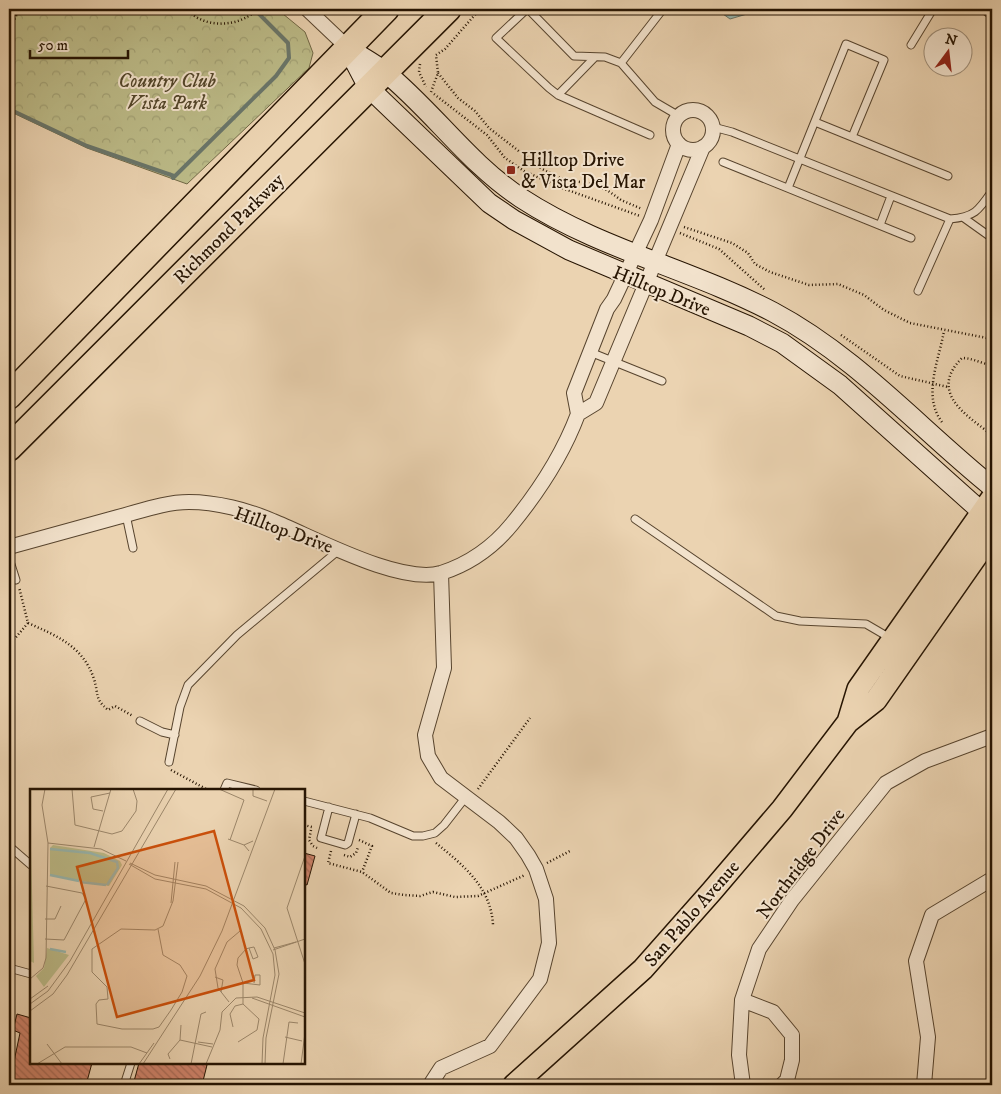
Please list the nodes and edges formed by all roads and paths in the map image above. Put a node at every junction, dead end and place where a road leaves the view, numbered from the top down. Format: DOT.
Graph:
graph roads {
  1 [pos="19,9"];
  2 [pos="186,9"];
  3 [pos="258,9"];
  4 [pos="307,9"];
  5 [pos="386,9"];
  6 [pos="448,9"];
  7 [pos="480,9"];
  8 [pos="527,9"];
  9 [pos="664,9"];
  10 [pos="933,9"];
  11 [pos="983,9"];
  12 [pos="992,16"];
  13 [pos="9,32"];
  14 [pos="911,45"];
  15 [pos="347,47"];
  16 [pos="595,57"];
  17 [pos="621,63"];
  18 [pos="438,73"];
  19 [pos="376,79"];
  20 [pos="558,94"];
  21 [pos="679,116"];
  22 [pos="815,122"];
  23 [pos="713,127"];
  24 [pos="650,135"];
  25 [pos="852,137"];
  26 [pos="679,144"];
  27 [pos="703,147"];
  28 [pos="800,160"];
  29 [pos="723,162"];
  30 [pos="948,176"];
  31 [pos="788,188"];
  32 [pos="992,191"];
  33 [pos="891,196"];
  34 [pos="652,217"];
  35 [pos="964,218"];
  36 [pos="950,219"];
  37 [pos="672,222"];
  38 [pos="880,225"];
  39 [pos="911,238"];
  40 [pos="992,238"];
  41 [pos="634,254"];
  42 [pos="656,262"];
  43 [pos="624,275"];
  44 [pos="647,283"];
  45 [pos="918,291"];
  46 [pos="944,331"];
  47 [pos="992,339"];
  48 [pos="590,352"];
  49 [pos="613,362"];
  50 [pos="992,365"];
  51 [pos="662,381"];
  52 [pos="9,396"];
  53 [pos="578,414"];
  54 [pos="946,427"];
  55 [pos="992,435"];
  56 [pos="9,448"];
  57 [pos="992,487"];
  58 [pos="989,510"];
  59 [pos="126,515"];
  60 [pos="635,520"];
  61 [pos="992,534"];
  62 [pos="9,547"];
  63 [pos="134,548"];
  64 [pos="339,549"];
  65 [pos="9,558"];
  66 [pos="440,573"];
  67 [pos="16,580"];
  68 [pos="28,623"];
  69 [pos="893,640"];
  70 [pos="9,641"];
  71 [pos="140,721"];
  72 [pos="848,722"];
  73 [pos="175,734"];
  74 [pos="992,736"];
  75 [pos="169,762"];
  76 [pos="206,789"];
  77 [pos="224,789"];
  78 [pos="252,789"];
  79 [pos="465,798"];
  80 [pos="305,801"];
  81 [pos="328,807"];
  82 [pos="356,814"];
  83 [pos="305,825"];
  84 [pos="312,827"];
  85 [pos="361,833"];
  86 [pos="9,846"];
  87 [pos="331,851"];
  88 [pos="570,851"];
  89 [pos="30,864"];
  90 [pos="536,869"];
  91 [pos="362,872"];
  92 [pos="992,879"];
  93 [pos="9,968"];
  94 [pos="30,974"];
  95 [pos="742,1000"];
  96 [pos="131,1064"];
  97 [pos="124,1085"];
  98 [pos="430,1085"];
  99 [pos="514,1085"];
  100 [pos="743,1085"];
  101 [pos="782,1085"];
  102 [pos="924,1085"];
  1 -- 13 [label="path"];
  2 -- 3 [label="path"];
  4 -- 15 [label="street, Hilltop Drive"];
  5 -- 15 [label="highway, Richmond Parkway"];
  6 -- 19 [label="highway, Richmond Parkway"];
  7 -- 18 [label="path"];
  8 -- 16 [label="lane"];
  8 -- 20 [label="lane"];
  9 -- 17 [label="lane"];
  10 -- 14 [label="lane"];
  11 -- 12 [label="lane"];
  15 -- 19 [label="main road, Hilltop Drive"];
  15 -- 52 [label="highway, Richmond Parkway"];
  16 -- 17 [label="lane"];
  16 -- 20 [label="lane"];
  17 -- 21 [label="lane"];
  18 -- 34 [label="path"];
  18 -- 34 [label="path"];
  19 -- 41 [label="main road, Hilltop Drive"];
  19 -- 43 [label="main road, Hilltop Drive"];
  19 -- 56 [label="highway, Richmond Parkway"];
  20 -- 24 [label="lane"];
  21 -- 23 [label="street"];
  21 -- 26 [label="street"];
  22 -- 25 [label="lane"];
  22 -- 25 [label="lane"];
  22 -- 28 [label="lane"];
  23 -- 27 [label="street"];
  23 -- 28 [label="lane"];
  25 -- 30 [label="lane"];
  26 -- 27 [label="street"];
  26 -- 34 [label="street"];
  27 -- 37 [label="street"];
  28 -- 31 [label="lane"];
  28 -- 33 [label="lane"];
  29 -- 31 [label="lane"];
  31 -- 38 [label="lane"];
  32 -- 35 [label="lane"];
  33 -- 36 [label="lane"];
  33 -- 38 [label="lane"];
  34 -- 41 [label="street"];
  35 -- 36 [label="lane"];
  35 -- 40 [label="lane"];
  36 -- 45 [label="lane"];
  37 -- 42 [label="street"];
  37 -- 46 [label="path"];
  38 -- 39 [label="lane"];
  41 -- 42 [label="main road, Hilltop Drive"];
  41 -- 43 [label="street"];
  42 -- 44 [label="street"];
  42 -- 57 [label="main road, Hilltop Drive"];
  43 -- 44 [label="main road, Hilltop Drive"];
  43 -- 48 [label="street"];
  44 -- 49 [label="street"];
  44 -- 58 [label="main road, Hilltop Drive"];
  46 -- 47 [label="path"];
  46 -- 54 [label="path"];
  48 -- 49 [label="lane"];
  48 -- 53 [label="street"];
  49 -- 51 [label="lane"];
  49 -- 53 [label="street"];
  50 -- 55 [label="path"];
  53 -- 66 [label="street, Hilltop Drive"];
  58 -- 69 [label="main road, San Pablo Avenue"];
  59 -- 62 [label="street, Hilltop Drive"];
  59 -- 63 [label="lane"];
  59 -- 64 [label="street, Hilltop Drive"];
  60 -- 69 [label="lane"];
  61 -- 72 [label="main road, San Pablo Avenue"];
  64 -- 66 [label="street, Hilltop Drive"];
  64 -- 73 [label="lane"];
  65 -- 67 [label="lane"];
  66 -- 79 [label="street"];
  67 -- 68 [label="path"];
  68 -- 70 [label="path"];
  68 -- 71 [label="path"];
  69 -- 72 [label="main road, San Pablo Avenue"];
  71 -- 73 [label="lane"];
  72 -- 99 [label="main road, San Pablo Avenue"];
  73 -- 75 [label="lane"];
  74 -- 95 [label="street, Northridge Drive"];
  75 -- 76 [label="path"];
  77 -- 78 [label="lane"];
  79 -- 82 [label="lane"];
  79 -- 90 [label="street"];
  80 -- 81 [label="lane"];
  81 -- 82 [label="lane"];
  81 -- 82 [label="lane"];
  83 -- 84 [label="path"];
  85 -- 91 [label="path"];
  86 -- 89 [label="lane"];
  87 -- 91 [label="path"];
  88 -- 90 [label="path"];
  90 -- 91 [label="path"];
  90 -- 98 [label="street"];
  92 -- 102 [label="street"];
  93 -- 94 [label="lane"];
  95 -- 100 [label="street, Northridge Drive"];
  95 -- 101 [label="street"];
  96 -- 97 [label="lane"];
}
